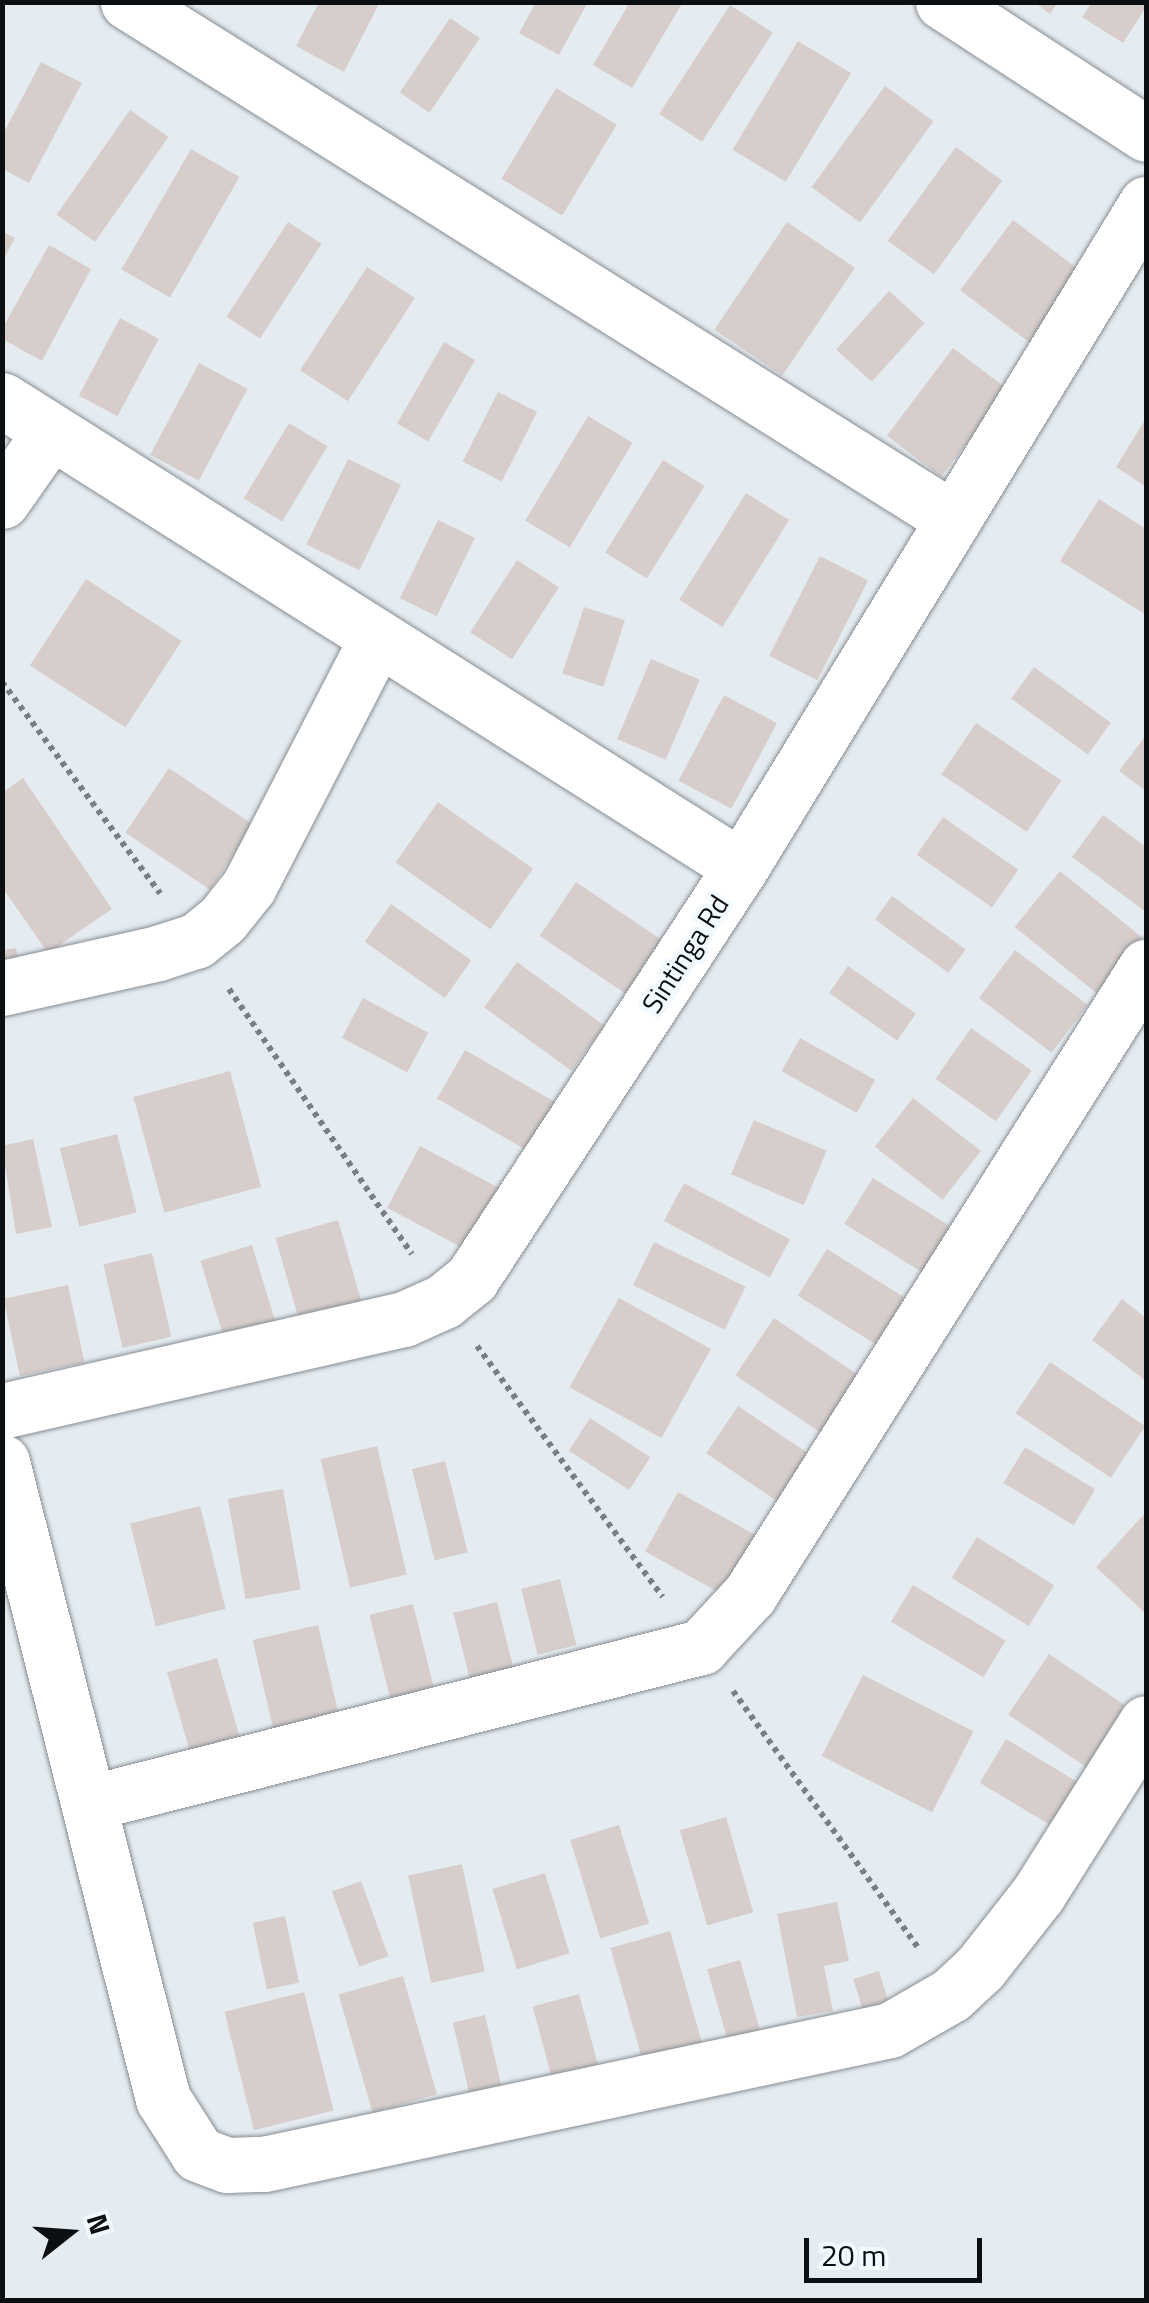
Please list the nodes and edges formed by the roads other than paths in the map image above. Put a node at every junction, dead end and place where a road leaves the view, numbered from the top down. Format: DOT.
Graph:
graph roads {
  1 [pos="128,2"];
  2 [pos="943,2"];
  3 [pos="1146,134"];
  4 [pos="1146,204"];
  5 [pos="2,400"];
  6 [pos="51,431"];
  7 [pos="2,500"];
  8 [pos="952,519"];
  9 [pos="376,640"];
  10 [pos="741,867"];
  11 [pos="1146,967"];
  12 [pos="2,988"];
  13 [pos="2,1410"];
  14 [pos="2,1462"];
  15 [pos="1146,1723"];
  16 [pos="89,1804"];
  1 -- 8 [label="street"];
  2 -- 3 [label="street"];
  4 -- 8 [label="street, Sintinga Rd"];
  5 -- 6 [label="street"];
  6 -- 7 [label="street"];
  6 -- 9 [label="street"];
  8 -- 10 [label="street, Sintinga Rd"];
  9 -- 10 [label="street"];
  9 -- 12 [label="street"];
  10 -- 13 [label="street, Sintinga Rd"];
  11 -- 16 [label="street"];
  14 -- 16 [label="street"];
  15 -- 16 [label="street"];
}
